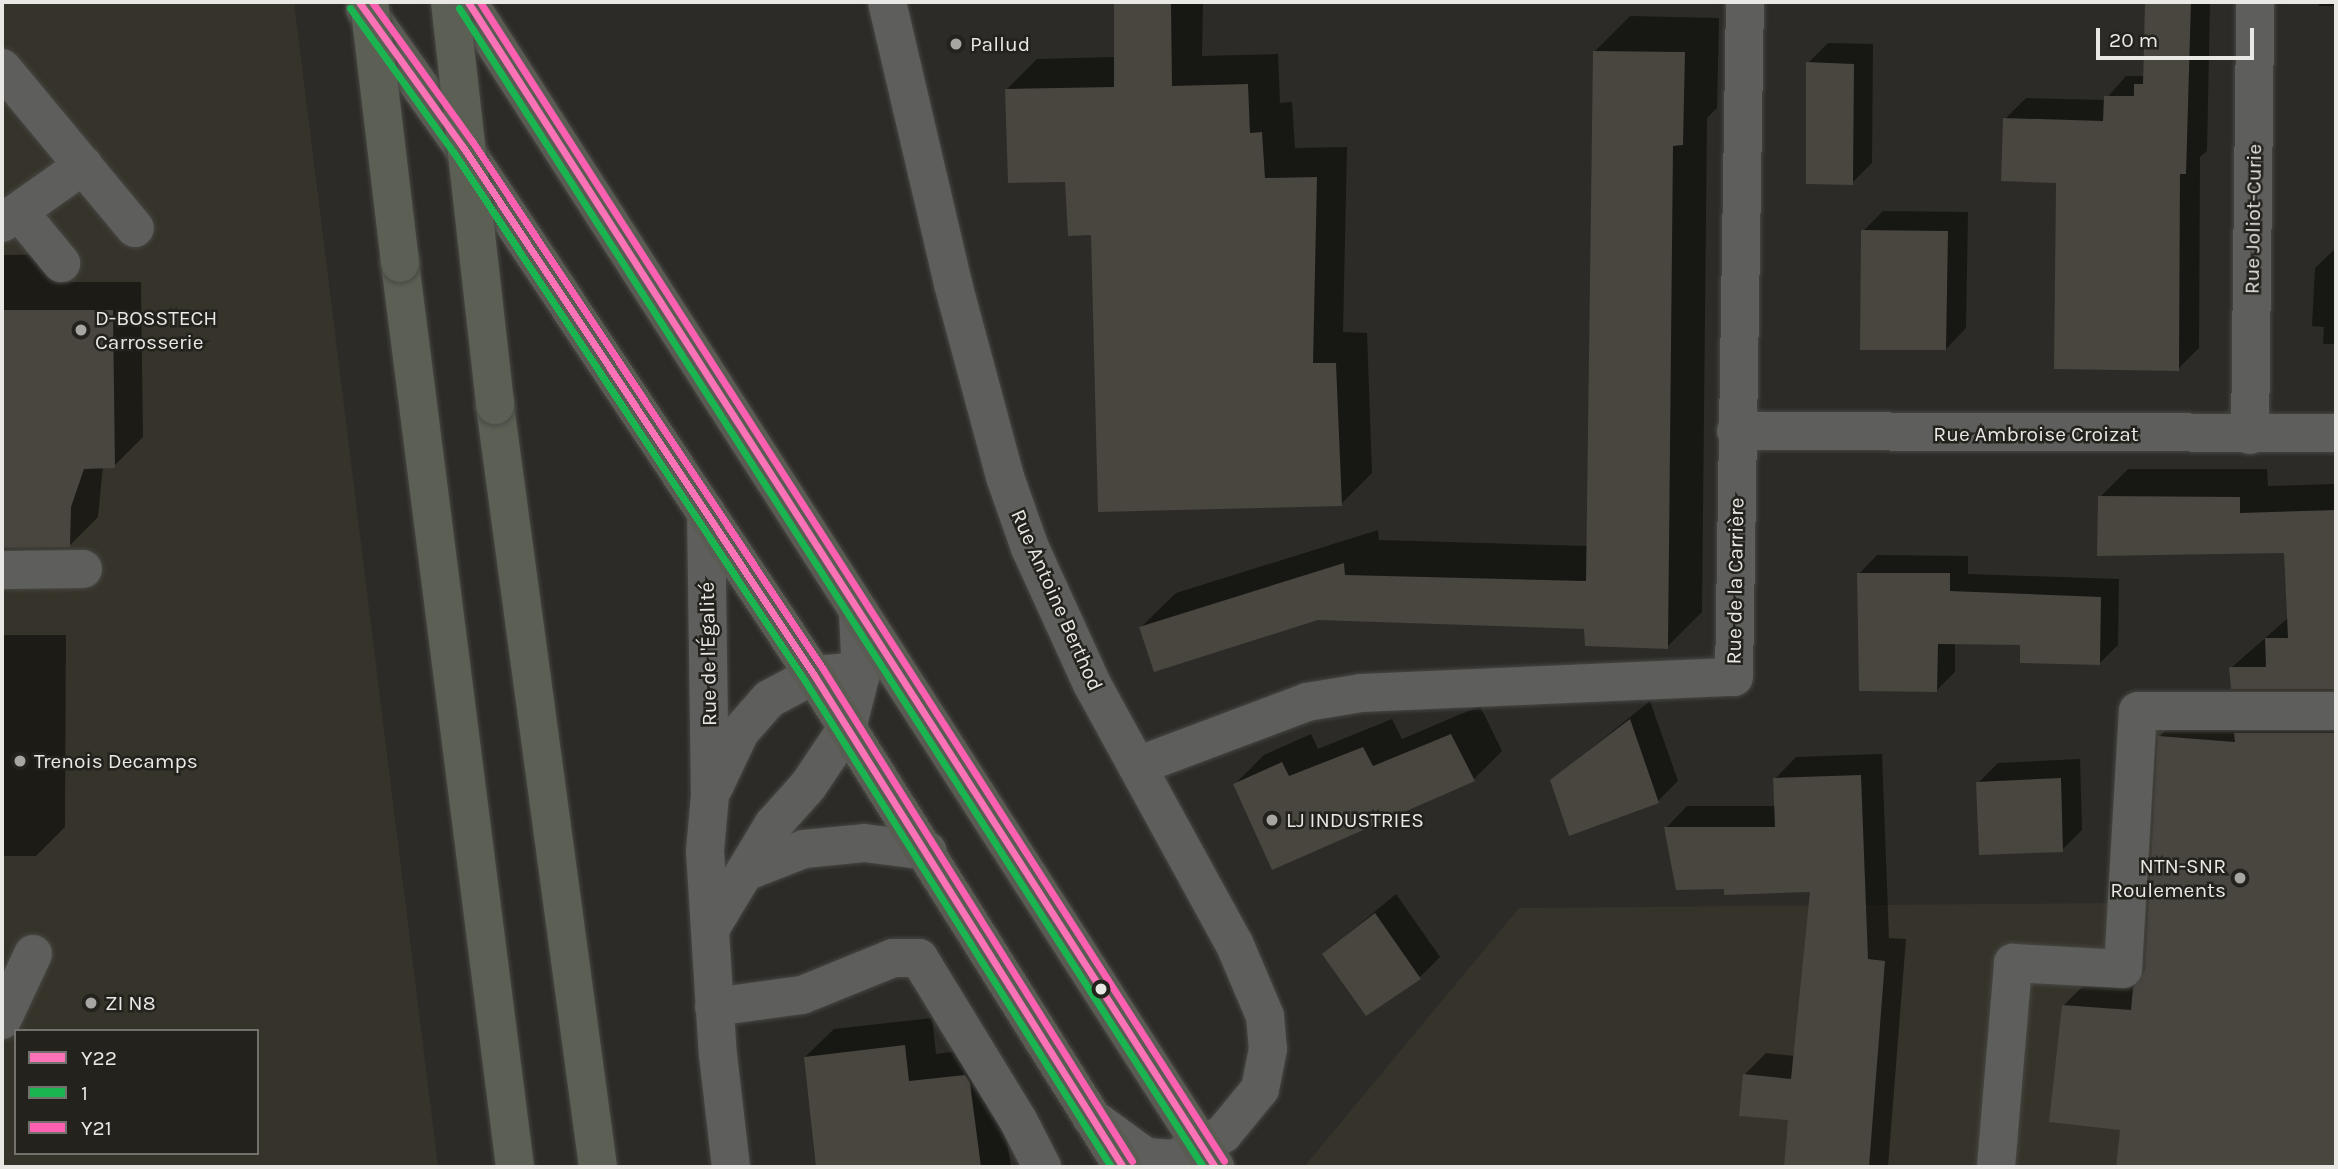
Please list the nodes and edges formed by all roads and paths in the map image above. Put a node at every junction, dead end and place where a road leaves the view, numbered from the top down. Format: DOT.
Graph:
graph roads {
  1 [pos="359,2"];
  2 [pos="369,2"];
  3 [pos="450,2"];
  4 [pos="468,2"];
  5 [pos="887,2"];
  6 [pos="1745,2"];
  7 [pos="2255,2"];
  8 [pos="2,68"];
  9 [pos="84,164"];
  10 [pos="11,218"];
  11 [pos="135,228"];
  12 [pos="61,263"];
  13 [pos="1736,431"];
  14 [pos="2336,433"];
  15 [pos="2250,435"];
  16 [pos="706,512"];
  17 [pos="83,569"];
  18 [pos="2,570"];
  19 [pos="858,611"];
  20 [pos="861,674"];
  21 [pos="814,675"];
  22 [pos="911,691"];
  23 [pos="2336,711"];
  24 [pos="847,728"];
  25 [pos="1137,766"];
  26 [pos="710,795"];
  27 [pos="926,850"];
  28 [pos="745,872"];
  29 [pos="712,926"];
  30 [pos="33,954"];
  31 [pos="714,1007"];
  32 [pos="2,1020"];
  33 [pos="1091,1117"];
  34 [pos="1209,1156"];
  35 [pos="515,1167"];
  36 [pos="598,1167"];
  37 [pos="731,1167"];
  38 [pos="1042,1167"];
  39 [pos="1123,1167"];
  40 [pos="1996,1167"];
  1 -- 16 [label="main road"];
  2 -- 35 [label="highway, bridge"];
  3 -- 36 [label="highway, bridge"];
  4 -- 19 [label="main road"];
  5 -- 25 [label="street, Rue Antoine Berthod"];
  6 -- 13 [label="street, Rue de la Carrière"];
  7 -- 15 [label="street, Rue Joliot-Curie"];
  8 -- 9 [label="street"];
  9 -- 10 [label="street"];
  9 -- 11 [label="street"];
  10 -- 12 [label="street"];
  13 -- 15 [label="street, Rue Ambroise Croizat"];
  13 -- 25 [label="street, Rue de la Carrière"];
  14 -- 15 [label="street, Rue Ambroise Croizat"];
  16 -- 21 [label="main road"];
  16 -- 26 [label="street, Rue de l'Égalité"];
  17 -- 18 [label="street"];
  19 -- 20 [label="street"];
  19 -- 22 [label="main road"];
  20 -- 21 [label="street, Rue de l'Égalité"];
  20 -- 22 [label="street, Rue de l'Égalité"];
  20 -- 24 [label="street"];
  21 -- 24 [label="main road"];
  21 -- 26 [label="street, Rue de l'Égalité"];
  22 -- 34 [label="main road"];
  23 -- 40 [label="street"];
  24 -- 27 [label="main road"];
  24 -- 28 [label="street"];
  25 -- 34 [label="street, Rue Antoine Berthod"];
  26 -- 29 [label="street, Rue de l'Égalité"];
  27 -- 28 [label="street"];
  27 -- 33 [label="main road"];
  28 -- 29 [label="street"];
  29 -- 31 [label="street, Rue de l'Égalité"];
  30 -- 32 [label="street"];
  31 -- 37 [label="street, Rue de l'Égalité"];
  31 -- 38 [label="street"];
  33 -- 34 [label="street, Rue Antoine Berthod"];
  33 -- 39 [label="main road"];
}
